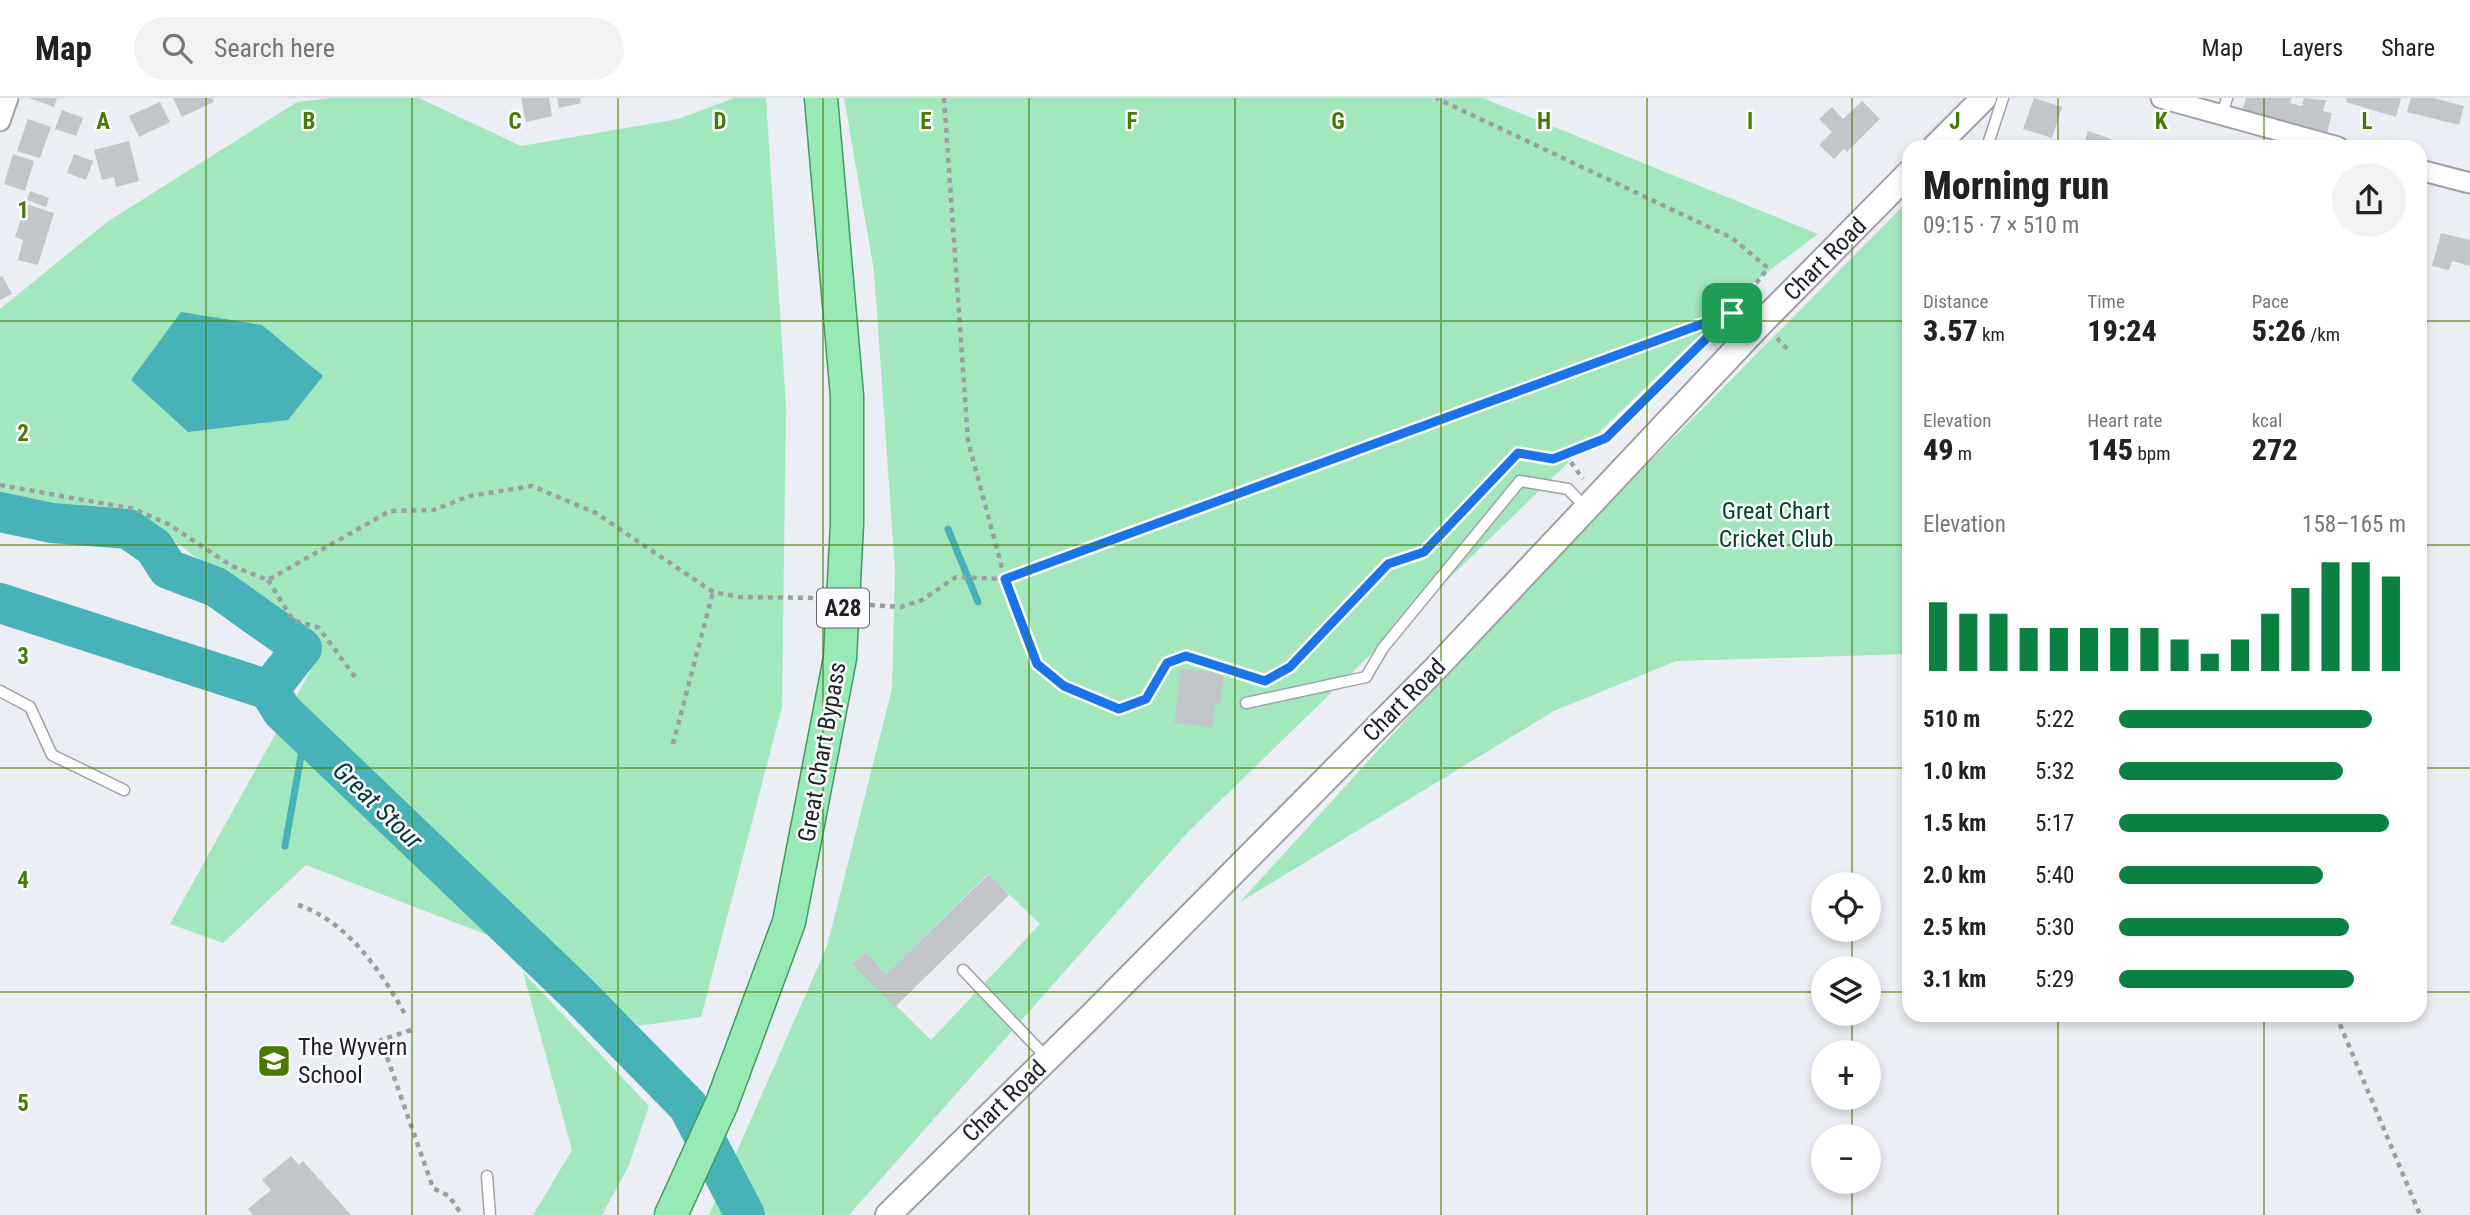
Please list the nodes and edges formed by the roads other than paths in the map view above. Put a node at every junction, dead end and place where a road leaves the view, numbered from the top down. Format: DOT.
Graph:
graph roads {
  1 [pos="8,98"];
  2 [pos="821,98"];
  3 [pos="1984,98"];
  4 [pos="2003,98"];
  5 [pos="2161,98"];
  6 [pos="2225,106"];
  7 [pos="0,121"];
  8 [pos="1942,140"];
  9 [pos="1989,140"];
  10 [pos="2319,140"];
  11 [pos="2427,172"];
  12 [pos="1902,180"];
  13 [pos="2470,184"];
  14 [pos="1586,508"];
  15 [pos="0,691"];
  16 [pos="1246,703"];
  17 [pos="124,790"];
  18 [pos="963,970"];
  19 [pos="1047,1059"];
  20 [pos="487,1175"];
  21 [pos="490,1215"];
  22 [pos="671,1215"];
  23 [pos="888,1215"];
  1 -- 7 [label="street"];
  2 -- 22 [label="main road, Great Chart Bypass / A28"];
  3 -- 8 [label="street"];
  4 -- 9 [label="lane"];
  5 -- 6 [label="street"];
  6 -- 10 [label="street"];
  11 -- 13 [label="street"];
  12 -- 14 [label="street, Chart Road"];
  14 -- 16 [label="lane"];
  14 -- 19 [label="street, Chart Road"];
  15 -- 17 [label="lane"];
  18 -- 19 [label="lane"];
  19 -- 23 [label="street, Chart Road"];
  20 -- 21 [label="lane"];
}
